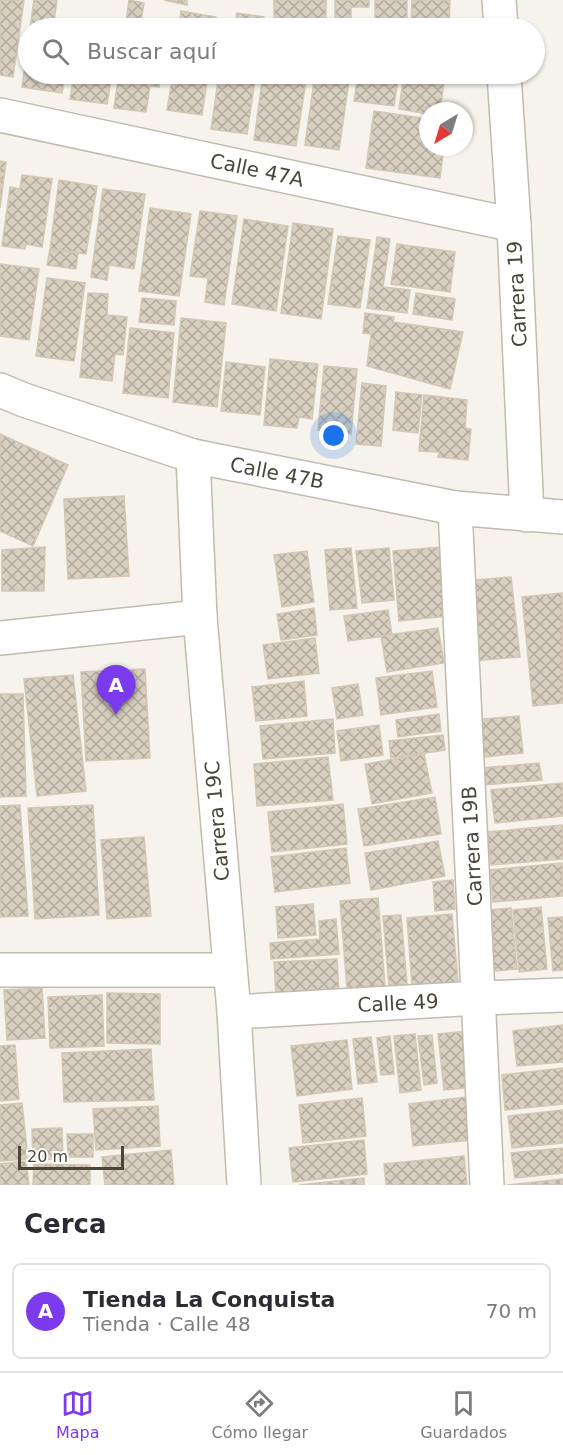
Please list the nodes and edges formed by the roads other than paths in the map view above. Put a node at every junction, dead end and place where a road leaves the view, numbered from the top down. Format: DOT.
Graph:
graph roads {
  1 [pos="499,0"];
  2 [pos="500,18"];
  3 [pos="505,84"];
  4 [pos="0,115"];
  5 [pos="514,225"];
  6 [pos="0,390"];
  7 [pos="193,456"];
  8 [pos="455,508"];
  9 [pos="527,515"];
  10 [pos="563,517"];
  11 [pos="200,617"];
  12 [pos="0,638"];
  13 [pos="0,970"];
  14 [pos="229,970"];
  15 [pos="563,995"];
  16 [pos="480,998"];
  17 [pos="234,1012"];
  18 [pos="244,1185"];
  19 [pos="487,1185"];
  1 -- 2 [label="street"];
  3 -- 5 [label="street, Carrera 19"];
  4 -- 5 [label="street, Calle 47A"];
  5 -- 9 [label="street, Carrera 19"];
  6 -- 7 [label="street, Calle 47B"];
  7 -- 8 [label="street, Calle 47B"];
  7 -- 11 [label="street, Carrera 19C"];
  8 -- 9 [label="street, Calle 47B"];
  8 -- 16 [label="street, Carrera 19B"];
  9 -- 10 [label="street, Calle 47B"];
  11 -- 12 [label="street"];
  11 -- 14 [label="street, Carrera 19C"];
  13 -- 14 [label="street"];
  14 -- 17 [label="street, Carrera 19C"];
  15 -- 16 [label="street, Calle 49"];
  16 -- 17 [label="street, Calle 49"];
  16 -- 19 [label="street, Carrera 19B"];
  17 -- 18 [label="street, Carrera 19C"];
}
